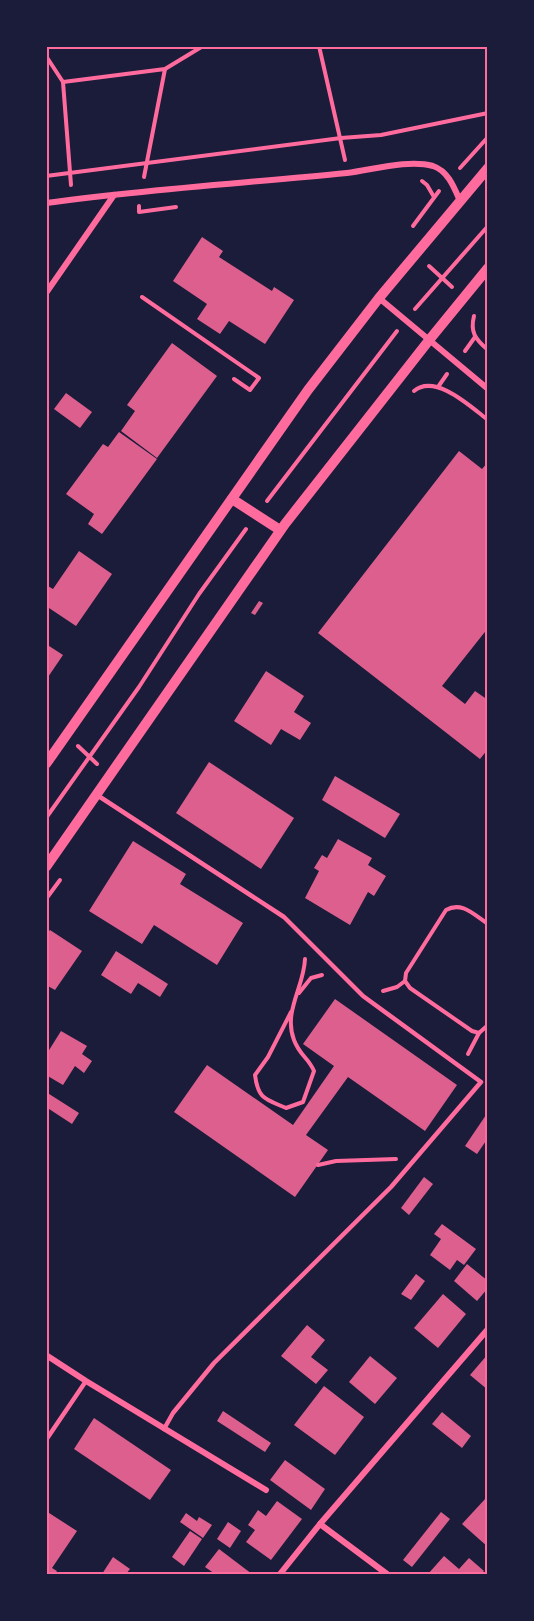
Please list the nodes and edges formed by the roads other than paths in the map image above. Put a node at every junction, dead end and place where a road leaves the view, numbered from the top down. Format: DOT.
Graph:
graph roads {
  1 [pos="488,168"];
  2 [pos="114,195"];
  3 [pos="460,201"];
  4 [pos="46,203"];
  5 [pos="488,268"];
  6 [pos="46,293"];
  7 [pos="379,298"];
  8 [pos="430,339"];
  9 [pos="488,389"];
  10 [pos="232,499"];
  11 [pos="280,530"];
  12 [pos="46,764"];
  13 [pos="97,794"];
  14 [pos="46,867"];
  15 [pos="488,1329"];
  16 [pos="46,1355"];
  17 [pos="86,1381"];
  18 [pos="164,1429"];
  19 [pos="46,1440"];
  20 [pos="266,1490"];
  21 [pos="320,1524"];
  22 [pos="280,1575"];
  23 [pos="387,1575"];
  1 -- 3 [label="street"];
  2 -- 3 [label="street"];
  2 -- 4 [label="street"];
  2 -- 6 [label="street"];
  3 -- 7 [label="street"];
  5 -- 8 [label="street"];
  7 -- 8 [label="street"];
  7 -- 10 [label="street"];
  8 -- 9 [label="street"];
  8 -- 11 [label="street"];
  10 -- 11 [label="street"];
  10 -- 12 [label="street"];
  11 -- 13 [label="street"];
  13 -- 14 [label="street"];
  13 -- 18 [label="lane"];
  15 -- 21 [label="street"];
  16 -- 17 [label="street"];
  17 -- 18 [label="street"];
  17 -- 19 [label="lane"];
  18 -- 20 [label="street"];
  21 -- 22 [label="street"];
  21 -- 23 [label="street"];
}
